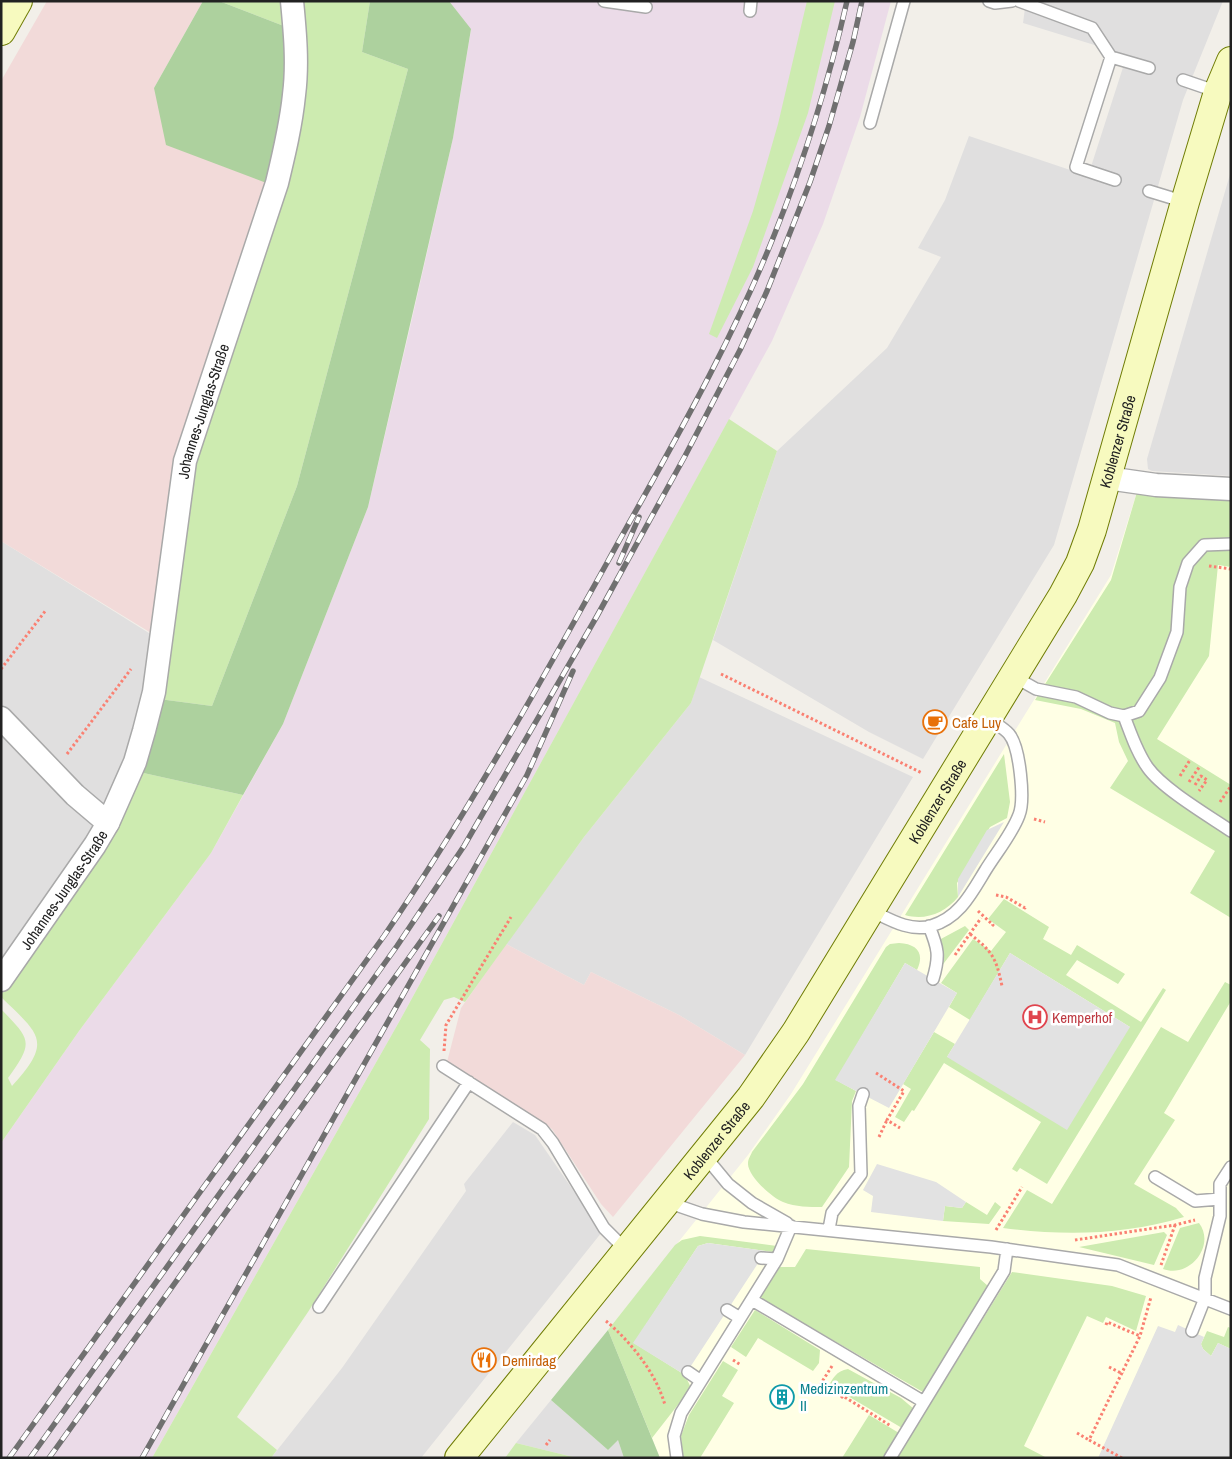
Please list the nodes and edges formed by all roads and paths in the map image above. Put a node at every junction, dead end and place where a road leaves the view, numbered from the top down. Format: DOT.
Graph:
graph roads {
  1 [pos="18,1"];
  2 [pos="292,1"];
  3 [pos="604,1"];
  4 [pos="904,1"];
  5 [pos="1012,1"];
  6 [pos="1019,1"];
  7 [pos="994,2"];
  8 [pos="646,8"];
  9 [pos="1,30"];
  10 [pos="1111,57"];
  11 [pos="1231,61"];
  12 [pos="1150,68"];
  13 [pos="1184,80"];
  14 [pos="1218,92"];
  15 [pos="870,123"];
  16 [pos="1114,180"];
  17 [pos="1149,191"];
  18 [pos="1185,202"];
  19 [pos="1107,478"];
  20 [pos="1231,489"];
  21 [pos="1231,544"];
  22 [pos="46,610"];
  23 [pos="1,669"];
  24 [pos="131,669"];
  25 [pos="721,674"];
  26 [pos="1014,676"];
  27 [pos="1124,716"];
  28 [pos="1,718"];
  29 [pos="988,718"];
  30 [pos="53,772"];
  31 [pos="922,773"];
  32 [pos="108,823"];
  33 [pos="1231,831"];
  34 [pos="996,895"];
  35 [pos="1026,906"];
  36 [pos="870,910"];
  37 [pos="510,917"];
  38 [pos="981,918"];
  39 [pos="987,920"];
  40 [pos="929,926"];
  41 [pos="992,926"];
  42 [pos="970,934"];
  43 [pos="933,979"];
  44 [pos="1,980"];
  45 [pos="1002,986"];
  46 [pos="442,1066"];
  47 [pos="876,1073"];
  48 [pos="469,1082"];
  49 [pos="863,1094"];
  50 [pos="900,1128"];
  51 [pos="704,1155"];
  52 [pos="1231,1167"];
  53 [pos="1155,1178"];
  54 [pos="1022,1187"];
  55 [pos="1220,1199"];
  56 [pos="667,1202"];
  57 [pos="1198,1219"];
  58 [pos="1175,1225"];
  59 [pos="791,1226"];
  60 [pos="829,1229"];
  61 [pos="995,1233"];
  62 [pos="1073,1240"];
  63 [pos="1007,1249"];
  64 [pos="627,1251"];
  65 [pos="761,1258"];
  66 [pos="777,1259"];
  67 [pos="1160,1268"];
  68 [pos="1153,1292"];
  69 [pos="1205,1298"];
  70 [pos="752,1300"];
  71 [pos="318,1307"];
  72 [pos="1231,1308"];
  73 [pos="727,1310"];
  74 [pos="740,1318"];
  75 [pos="606,1321"];
  76 [pos="1106,1325"];
  77 [pos="1192,1331"];
  78 [pos="1140,1336"];
  79 [pos="1108,1367"];
  80 [pos="688,1372"];
  81 [pos="1123,1374"];
  82 [pos="701,1381"];
  83 [pos="841,1398"];
  84 [pos="924,1402"];
  85 [pos="880,1419"];
  86 [pos="1077,1433"];
  87 [pos="674,1436"];
  88 [pos="550,1440"];
  89 [pos="1090,1440"];
  90 [pos="546,1445"];
  91 [pos="463,1455"];
  92 [pos="677,1458"];
  93 [pos="890,1458"];
  94 [pos="1122,1458"];
  1 -- 9 [label="street"];
  2 -- 32 [label="street, Johannes-Junglas-Straße"];
  3 -- 8 [label="lane"];
  4 -- 15 [label="lane"];
  5 -- 7 [label="lane"];
  6 -- 10 [label="lane"];
  10 -- 12 [label="lane"];
  10 -- 16 [label="lane"];
  11 -- 14 [label="street, Koblenzer Straße"];
  13 -- 14 [label="lane"];
  14 -- 18 [label="street, Koblenzer Straße"];
  17 -- 18 [label="lane"];
  18 -- 19 [label="street, Koblenzer Straße"];
  19 -- 20 [label="street"];
  19 -- 26 [label="street, Koblenzer Straße"];
  21 -- 27 [label="lane"];
  22 -- 23 [label="path"];
  24 -- 30 [label="path"];
  25 -- 31 [label="path"];
  26 -- 27 [label="lane"];
  26 -- 29 [label="street, Koblenzer Straße"];
  27 -- 33 [label="lane"];
  28 -- 30 [label="street, Johannes-Junglas-Straße"];
  29 -- 36 [label="street, Koblenzer Straße"];
  29 -- 40 [label="lane"];
  30 -- 32 [label="street, Johannes-Junglas-Straße"];
  32 -- 44 [label="street, Johannes-Junglas-Straße"];
  34 -- 35 [label="path"];
  36 -- 40 [label="lane"];
  36 -- 51 [label="street, Koblenzer Straße"];
  37 -- 46 [label="path"];
  38 -- 42 [label="path"];
  39 -- 41 [label="path"];
  40 -- 43 [label="lane"];
  42 -- 43 [label="path"];
  42 -- 45 [label="path"];
  46 -- 48 [label="lane"];
  47 -- 50 [label="path"];
  48 -- 64 [label="lane"];
  48 -- 71 [label="lane"];
  49 -- 60 [label="lane"];
  51 -- 56 [label="street, Koblenzer Straße"];
  51 -- 59 [label="lane"];
  52 -- 55 [label="lane"];
  53 -- 55 [label="lane"];
  54 -- 61 [label="path"];
  55 -- 69 [label="lane"];
  56 -- 59 [label="lane"];
  56 -- 64 [label="street, Koblenzer Straße"];
  57 -- 58 [label="path"];
  58 -- 62 [label="path"];
  58 -- 67 [label="path"];
  59 -- 60 [label="lane"];
  59 -- 66 [label="lane"];
  60 -- 63 [label="lane"];
  63 -- 69 [label="lane"];
  63 -- 84 [label="lane"];
  64 -- 91 [label="street, Koblenzer Straße"];
  65 -- 66 [label="lane"];
  66 -- 70 [label="lane"];
  68 -- 78 [label="path"];
  69 -- 72 [label="lane"];
  69 -- 77 [label="lane"];
  70 -- 74 [label="lane"];
  70 -- 84 [label="lane"];
  73 -- 74 [label="lane"];
  74 -- 82 [label="lane"];
  75 -- 87 [label="path"];
  76 -- 78 [label="path"];
  78 -- 81 [label="path"];
  79 -- 81 [label="path"];
  80 -- 82 [label="lane"];
  81 -- 89 [label="path"];
  82 -- 87 [label="lane"];
  83 -- 85 [label="path"];
  84 -- 93 [label="lane"];
  86 -- 89 [label="path"];
  87 -- 92 [label="lane"];
  88 -- 90 [label="path"];
  89 -- 94 [label="path"];
}
